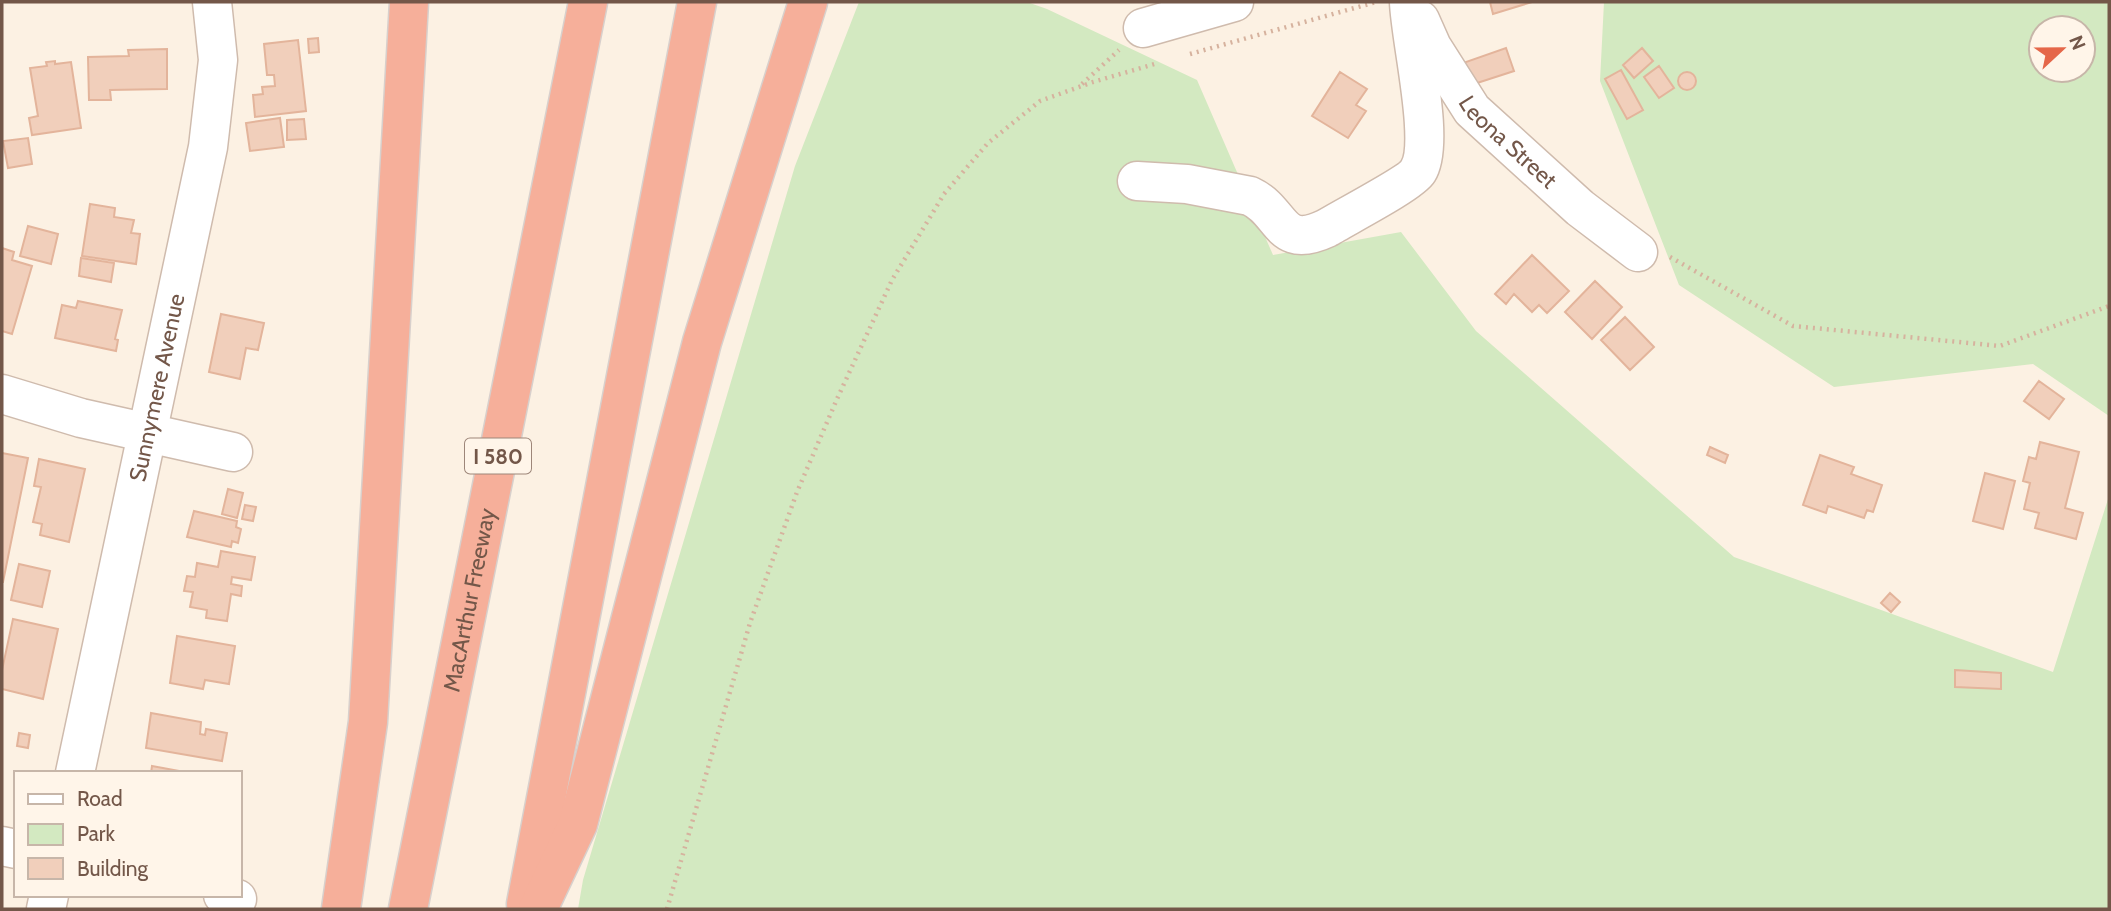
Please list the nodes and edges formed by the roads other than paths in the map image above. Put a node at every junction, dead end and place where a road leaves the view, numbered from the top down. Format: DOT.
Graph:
graph roads {
  1 [pos="212,2"];
  2 [pos="409,2"];
  3 [pos="572,2"];
  4 [pos="588,2"];
  5 [pos="697,2"];
  6 [pos="808,2"];
  7 [pos="1234,2"];
  8 [pos="1411,2"];
  9 [pos="1143,28"];
  10 [pos="579,49"];
  11 [pos="1137,181"];
  12 [pos="1638,252"];
  13 [pos="2,394"];
  14 [pos="147,434"];
  15 [pos="233,452"];
  16 [pos="75,771"];
  17 [pos="341,909"];
  18 [pos="408,909"];
  19 [pos="524,909"];
  20 [pos="538,909"];
  1 -- 14 [label="street, Sunnymere Avenue"];
  2 -- 17 [label="highway"];
  3 -- 10 [label="highway"];
  4 -- 10 [label="highway, MacArthur Freeway / I 580"];
  5 -- 19 [label="highway"];
  6 -- 20 [label="highway"];
  7 -- 9 [label="street"];
  8 -- 11 [label="street"];
  8 -- 12 [label="street, Leona Street"];
  10 -- 18 [label="highway, MacArthur Freeway / I 580"];
  13 -- 14 [label="street"];
  14 -- 15 [label="street"];
  14 -- 16 [label="street, Sunnymere Avenue"];
}
